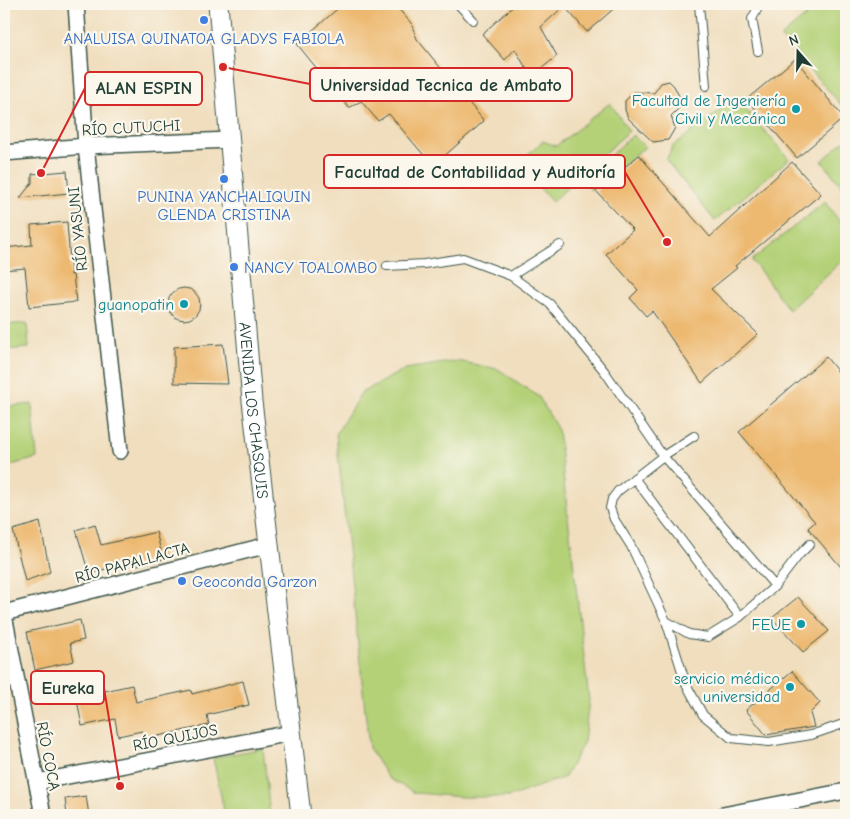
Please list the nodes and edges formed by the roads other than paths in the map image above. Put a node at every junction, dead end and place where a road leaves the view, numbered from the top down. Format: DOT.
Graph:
graph roads {
  1 [pos="76,4"];
  2 [pos="218,4"];
  3 [pos="458,4"];
  4 [pos="700,4"];
  5 [pos="760,4"];
  6 [pos="472,20"];
  7 [pos="758,51"];
  8 [pos="706,86"];
  9 [pos="230,140"];
  10 [pos="86,146"];
  11 [pos="4,154"];
  12 [pos="560,245"];
  13 [pos="387,266"];
  14 [pos="511,276"];
  15 [pos="694,436"];
  16 [pos="120,451"];
  17 [pos="663,456"];
  18 [pos="634,478"];
  19 [pos="810,544"];
  20 [pos="268,545"];
  21 [pos="775,586"];
  22 [pos="4,614"];
  23 [pos="740,617"];
  24 [pos="666,621"];
  25 [pos="846,723"];
  26 [pos="291,733"];
  27 [pos="37,782"];
  28 [pos="846,791"];
  29 [pos="43,815"];
  30 [pos="301,815"];
  31 [pos="723,815"];
  1 -- 10 [label="street, RÍO YASUNI"];
  2 -- 9 [label="street, AVENIDA LOS CHASQUIS"];
  3 -- 6 [label="lane"];
  4 -- 8 [label="lane"];
  5 -- 7 [label="lane"];
  9 -- 10 [label="street, RÍO CUTUCHI"];
  9 -- 20 [label="street, AVENIDA LOS CHASQUIS"];
  10 -- 11 [label="street, RÍO CUTUCHI"];
  10 -- 16 [label="street, RÍO YASUNI"];
  12 -- 14 [label="lane"];
  13 -- 14 [label="lane"];
  14 -- 17 [label="lane"];
  15 -- 17 [label="lane"];
  17 -- 18 [label="lane"];
  17 -- 21 [label="lane"];
  18 -- 23 [label="lane"];
  18 -- 24 [label="lane"];
  19 -- 21 [label="lane"];
  20 -- 22 [label="street, RÍO PAPALLACTA"];
  20 -- 26 [label="street, AVENIDA LOS CHASQUIS"];
  21 -- 23 [label="lane"];
  22 -- 27 [label="street, RÍO COCA"];
  23 -- 24 [label="lane"];
  24 -- 25 [label="lane"];
  26 -- 27 [label="street, RÍO QUIJOS"];
  26 -- 30 [label="street, AVENIDA LOS CHASQUIS"];
  27 -- 29 [label="street, RÍO COCA"];
  28 -- 31 [label="street"];
}
